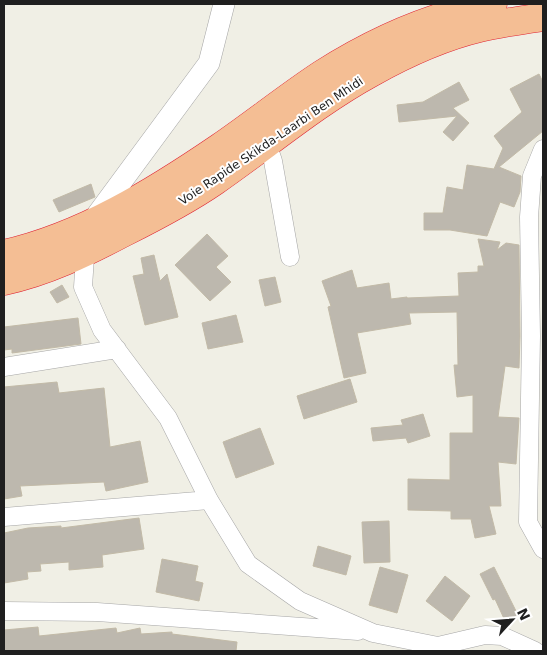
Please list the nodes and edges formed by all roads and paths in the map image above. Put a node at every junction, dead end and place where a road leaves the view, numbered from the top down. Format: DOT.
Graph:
graph roads {
  1 [pos="224,4"];
  2 [pos="493,4"];
  3 [pos="543,17"];
  4 [pos="267,143"];
  5 [pos="543,149"];
  6 [pos="89,238"];
  7 [pos="4,254"];
  8 [pos="290,257"];
  9 [pos="536,271"];
  10 [pos="4,281"];
  11 [pos="117,349"];
  12 [pos="4,367"];
  13 [pos="209,500"];
  14 [pos="4,517"];
  15 [pos="543,549"];
  16 [pos="4,611"];
  17 [pos="374,632"];
  18 [pos="535,651"];
  1 -- 6 [label="street"];
  2 -- 6 [label="highway, Voie Rapide Skikda-Laarbi Ben Mhidi"];
  3 -- 4 [label="highway, Voie Rapide Skikda-Laarbi Ben Mhidi"];
  4 -- 6 [label="highway, Voie Rapide Skikda-Laarbi Ben Mhidi"];
  4 -- 8 [label="street"];
  5 -- 9 [label="street"];
  6 -- 7 [label="highway, Voie Rapide Skikda-Laarbi Ben Mhidi"];
  6 -- 10 [label="highway, Voie Rapide Skikda-Laarbi Ben Mhidi"];
  6 -- 11 [label="street"];
  9 -- 15 [label="street"];
  11 -- 12 [label="street"];
  11 -- 13 [label="street"];
  13 -- 14 [label="street"];
  13 -- 17 [label="street"];
  16 -- 17 [label="street"];
  17 -- 18 [label="street"];
}
